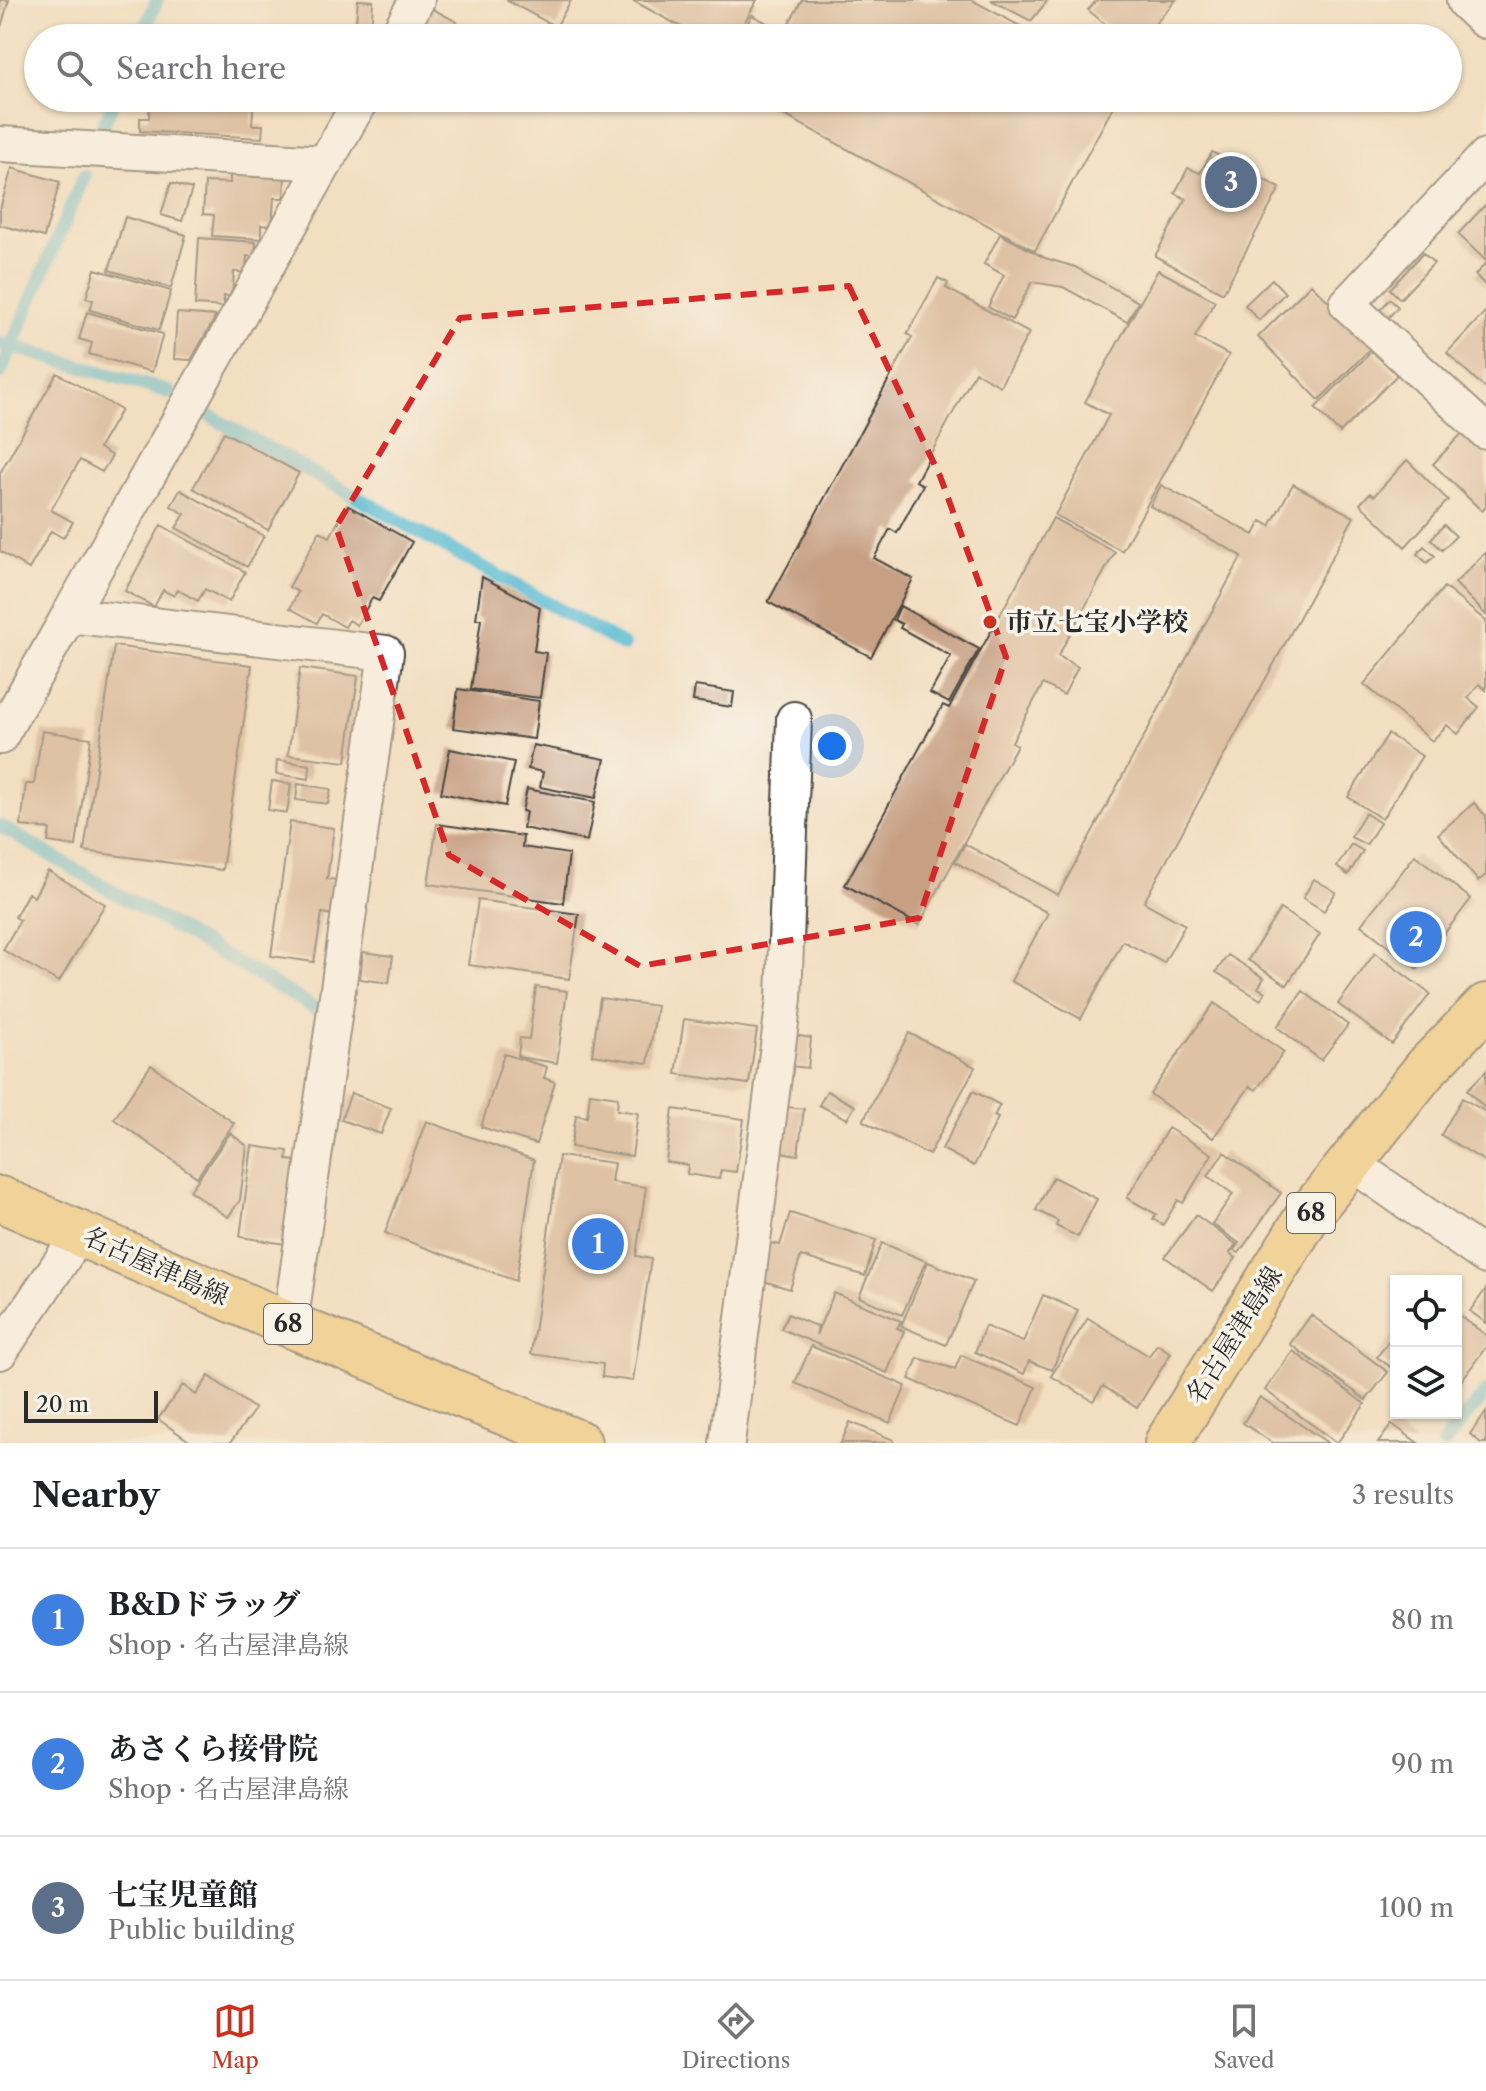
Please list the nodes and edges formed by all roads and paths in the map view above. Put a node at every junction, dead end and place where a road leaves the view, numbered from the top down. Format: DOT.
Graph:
graph roads {
  1 [pos="417,0"];
  2 [pos="1468,0"];
  3 [pos="1486,17"];
  4 [pos="404,24"];
  5 [pos="354,112"];
  6 [pos="0,144"];
  7 [pos="1486,156"];
  8 [pos="325,163"];
  9 [pos="1486,432"];
  10 [pos="69,615"];
  11 [pos="794,719"];
  12 [pos="0,737"];
  13 [pos="1486,1006"];
  14 [pos="1351,1163"];
  15 [pos="0,1199"];
  16 [pos="80,1233"];
  17 [pos="1486,1257"];
  18 [pos="290,1325"];
  19 [pos="0,1352"];
  20 [pos="576,1442"];
  21 [pos="727,1443"];
  22 [pos="1167,1443"];
  1 -- 4 [label="street"];
  2 -- 3 [label="street"];
  5 -- 8 [label="street"];
  6 -- 8 [label="street"];
  7 -- 9 [label="street"];
  8 -- 10 [label="street"];
  10 -- 12 [label="street"];
  10 -- 18 [label="street"];
  11 -- 21 [label="street"];
  13 -- 14 [label="main road, 名古屋津島線 / 68"];
  14 -- 17 [label="street"];
  14 -- 22 [label="main road, 名古屋津島線 / 68"];
  15 -- 16 [label="main road, 名古屋津島線 / 68"];
  16 -- 18 [label="main road, 名古屋津島線 / 68"];
  16 -- 19 [label="street"];
  18 -- 20 [label="main road, 名古屋津島線 / 68"];
}
